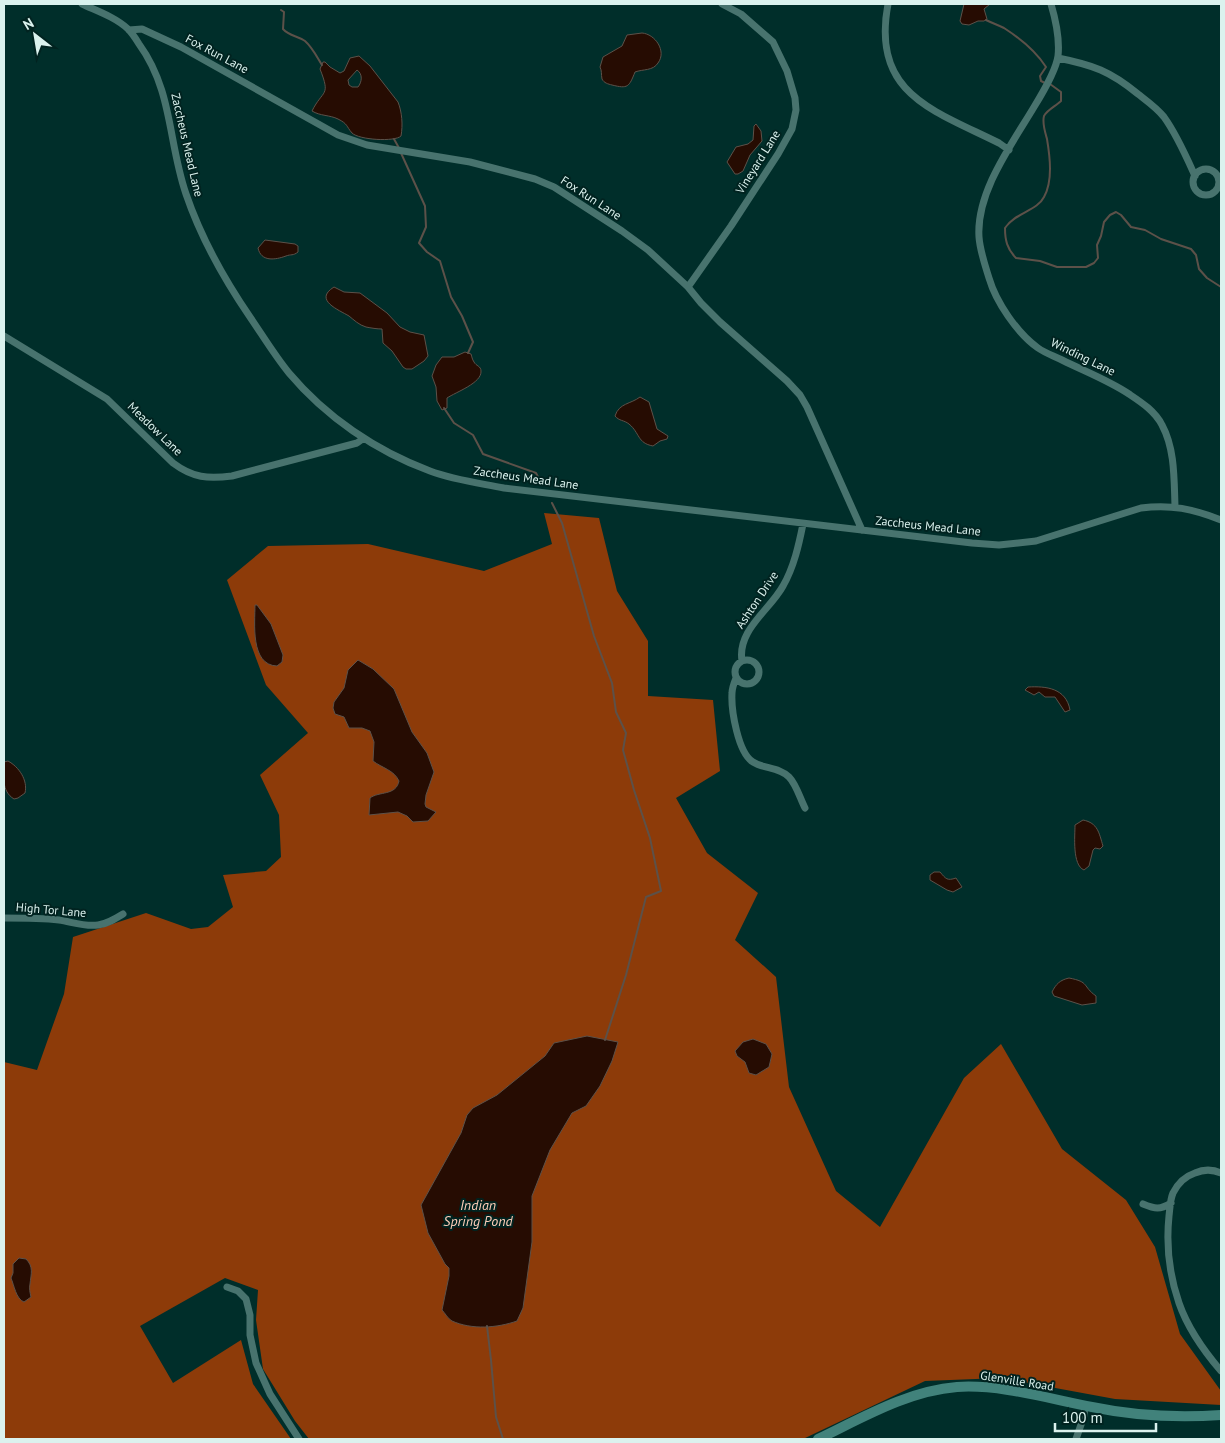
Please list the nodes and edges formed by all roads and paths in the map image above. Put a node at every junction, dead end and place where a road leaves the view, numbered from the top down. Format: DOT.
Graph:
graph roads {
  1 [pos="82,4"];
  2 [pos="722,4"];
  3 [pos="888,4"];
  4 [pos="1051,4"];
  5 [pos="129,30"];
  6 [pos="1058,58"];
  7 [pos="1009,150"];
  8 [pos="1195,176"];
  9 [pos="688,287"];
  10 [pos="4,336"];
  11 [pos="364,438"];
  12 [pos="1175,506"];
  13 [pos="1221,520"];
  14 [pos="803,524"];
  15 [pos="862,530"];
  16 [pos="742,661"];
  17 [pos="736,678"];
  18 [pos="805,808"];
  19 [pos="123,914"];
  20 [pos="4,918"];
  21 [pos="1221,1173"];
  22 [pos="1171,1203"];
  23 [pos="1143,1204"];
  24 [pos="227,1287"];
  25 [pos="1221,1371"];
  26 [pos="1085,1406"];
  27 [pos="1221,1415"];
  28 [pos="299,1439"];
  29 [pos="818,1439"];
  30 [pos="1076,1439"];
  1 -- 5 [label="street, Zaccheus Mead Lane"];
  2 -- 9 [label="street, Vineyard Lane"];
  3 -- 7 [label="street"];
  4 -- 6 [label="street, Winding Lane"];
  5 -- 9 [label="street, Fox Run Lane"];
  5 -- 11 [label="street, Zaccheus Mead Lane"];
  6 -- 7 [label="street, Winding Lane"];
  6 -- 8 [label="street"];
  7 -- 12 [label="street, Winding Lane"];
  9 -- 15 [label="street, Fox Run Lane"];
  10 -- 11 [label="street, Meadow Lane"];
  11 -- 14 [label="street, Zaccheus Mead Lane"];
  12 -- 13 [label="street, Zaccheus Mead Lane"];
  12 -- 15 [label="street, Zaccheus Mead Lane"];
  14 -- 15 [label="street, Zaccheus Mead Lane"];
  14 -- 16 [label="street, Ashton Drive"];
  16 -- 17 [label="street, Ashton Drive"];
  16 -- 17 [label="street"];
  17 -- 18 [label="street, Ashton Drive"];
  19 -- 20 [label="street, High Tor Lane"];
  21 -- 22 [label="street"];
  22 -- 23 [label="street"];
  22 -- 25 [label="street"];
  24 -- 28 [label="street"];
  26 -- 27 [label="main road, Glenville Road"];
  26 -- 29 [label="main road, Glenville Road"];
  26 -- 30 [label="street"];
}
